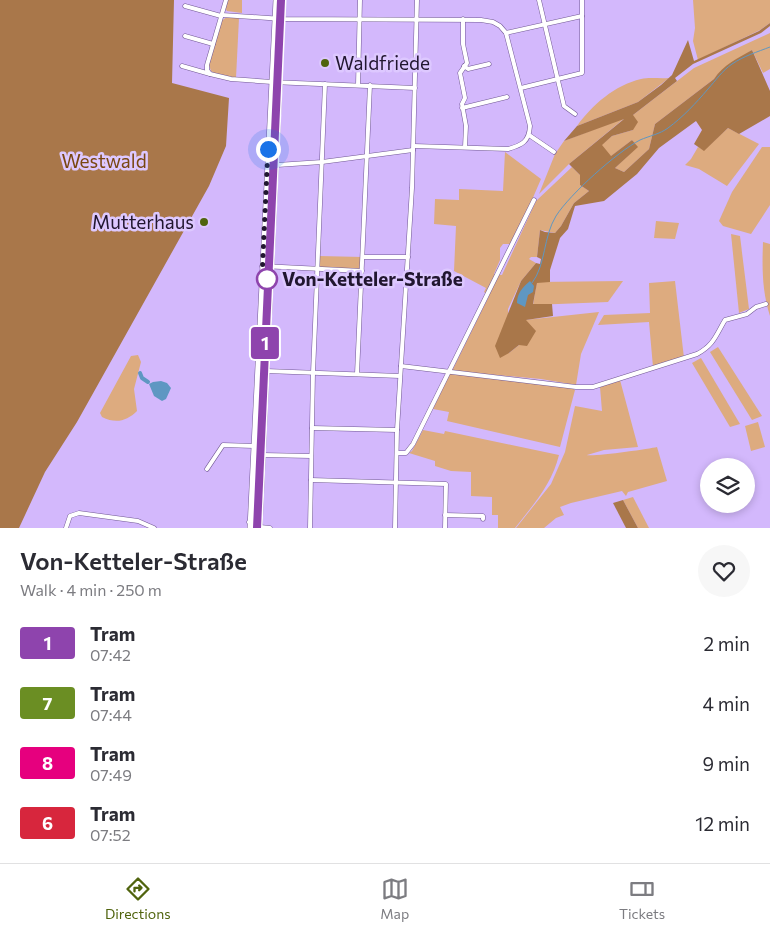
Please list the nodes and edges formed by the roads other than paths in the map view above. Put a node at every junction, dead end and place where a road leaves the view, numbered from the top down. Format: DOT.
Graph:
graph roads {
  1 [pos="226,0"];
  2 [pos="276,0"];
  3 [pos="360,0"];
  4 [pos="417,0"];
  5 [pos="539,0"];
  6 [pos="582,0"];
  7 [pos="185,6"];
  8 [pos="222,16"];
  9 [pos="582,16"];
  10 [pos="275,19"];
  11 [pos="417,19"];
  12 [pos="463,19"];
  13 [pos="361,20"];
  14 [pos="545,24"];
  15 [pos="506,33"];
  16 [pos="185,36"];
  17 [pos="213,44"];
  18 [pos="489,64"];
  19 [pos="182,66"];
  20 [pos="464,66"];
  21 [pos="210,74"];
  22 [pos="557,79"];
  23 [pos="272,82"];
  24 [pos="280,82"];
  25 [pos="325,84"];
  26 [pos="358,85"];
  27 [pos="370,86"];
  28 [pos="415,88"];
  29 [pos="521,88"];
  30 [pos="507,97"];
  31 [pos="462,108"];
  32 [pos="575,114"];
  33 [pos="529,134"];
  34 [pos="465,147"];
  35 [pos="414,148"];
  36 [pos="554,152"];
  37 [pos="367,155"];
  38 [pos="322,162"];
  39 [pos="277,165"];
  40 [pos="534,200"];
  41 [pos="408,257"];
  42 [pos="362,258"];
  43 [pos="262,266"];
  44 [pos="272,266"];
  45 [pos="318,269"];
  46 [pos="362,271"];
  47 [pos="766,304"];
  48 [pos="401,366"];
  49 [pos="266,371"];
  50 [pos="450,372"];
  51 [pos="313,373"];
  52 [pos="357,374"];
  53 [pos="400,376"];
  54 [pos="312,428"];
  55 [pos="397,430"];
  56 [pos="254,446"];
  57 [pos="397,453"];
  58 [pos="264,455"];
  59 [pos="311,456"];
  60 [pos="207,469"];
  61 [pos="311,480"];
  62 [pos="396,482"];
  63 [pos="445,515"];
  64 [pos="484,519"];
  65 [pos="248,526"];
  66 [pos="66,528"];
  67 [pos="154,528"];
  68 [pos="260,528"];
  69 [pos="270,528"];
  70 [pos="310,528"];
  71 [pos="395,528"];
  72 [pos="445,528"];
  1 -- 8 [label="street"];
  2 -- 10 [label="street"];
  3 -- 13 [label="street"];
  4 -- 11 [label="street"];
  5 -- 14 [label="street"];
  6 -- 9 [label="street"];
  7 -- 8 [label="street"];
  8 -- 10 [label="street"];
  8 -- 17 [label="street"];
  9 -- 14 [label="street"];
  9 -- 22 [label="street"];
  10 -- 13 [label="street"];
  10 -- 23 [label="street"];
  11 -- 12 [label="street"];
  11 -- 13 [label="street"];
  11 -- 28 [label="street"];
  12 -- 15 [label="street"];
  12 -- 20 [label="street"];
  13 -- 26 [label="street"];
  14 -- 15 [label="street"];
  14 -- 22 [label="street"];
  15 -- 29 [label="street"];
  16 -- 17 [label="street"];
  17 -- 21 [label="street"];
  18 -- 20 [label="street"];
  19 -- 21 [label="street"];
  20 -- 31 [label="street"];
  21 -- 23 [label="street"];
  22 -- 29 [label="street"];
  22 -- 32 [label="street"];
  23 -- 24 [label="street"];
  23 -- 43 [label="street"];
  24 -- 25 [label="street"];
  24 -- 39 [label="street"];
  25 -- 26 [label="street"];
  25 -- 38 [label="street"];
  26 -- 27 [label="street"];
  27 -- 28 [label="street"];
  27 -- 37 [label="street"];
  28 -- 35 [label="street"];
  29 -- 33 [label="street"];
  30 -- 31 [label="street"];
  31 -- 34 [label="street"];
  33 -- 34 [label="street"];
  33 -- 36 [label="street"];
  34 -- 35 [label="street"];
  35 -- 37 [label="street"];
  35 -- 41 [label="street"];
  37 -- 38 [label="street"];
  37 -- 42 [label="street"];
  38 -- 39 [label="street"];
  38 -- 45 [label="street"];
  39 -- 44 [label="street"];
  40 -- 50 [label="street"];
  41 -- 42 [label="street"];
  41 -- 48 [label="street"];
  42 -- 46 [label="street"];
  43 -- 44 [label="street"];
  43 -- 56 [label="street"];
  44 -- 45 [label="street"];
  44 -- 49 [label="street"];
  45 -- 46 [label="street"];
  45 -- 51 [label="street"];
  46 -- 52 [label="street"];
  47 -- 50 [label="street"];
  48 -- 50 [label="street"];
  48 -- 53 [label="street"];
  49 -- 51 [label="street"];
  49 -- 58 [label="street"];
  50 -- 57 [label="street"];
  51 -- 52 [label="street"];
  51 -- 54 [label="street"];
  52 -- 53 [label="street"];
  53 -- 55 [label="street"];
  54 -- 55 [label="street"];
  54 -- 59 [label="street"];
  55 -- 57 [label="street"];
  56 -- 60 [label="street"];
  56 -- 65 [label="street"];
  57 -- 62 [label="street"];
  58 -- 59 [label="street"];
  58 -- 68 [label="street"];
  59 -- 61 [label="street"];
  61 -- 62 [label="street"];
  61 -- 70 [label="street"];
  62 -- 63 [label="street"];
  62 -- 71 [label="street"];
  63 -- 64 [label="street"];
  63 -- 72 [label="street"];
  65 -- 68 [label="street"];
  66 -- 67 [label="street"];
  68 -- 69 [label="street"];
}
